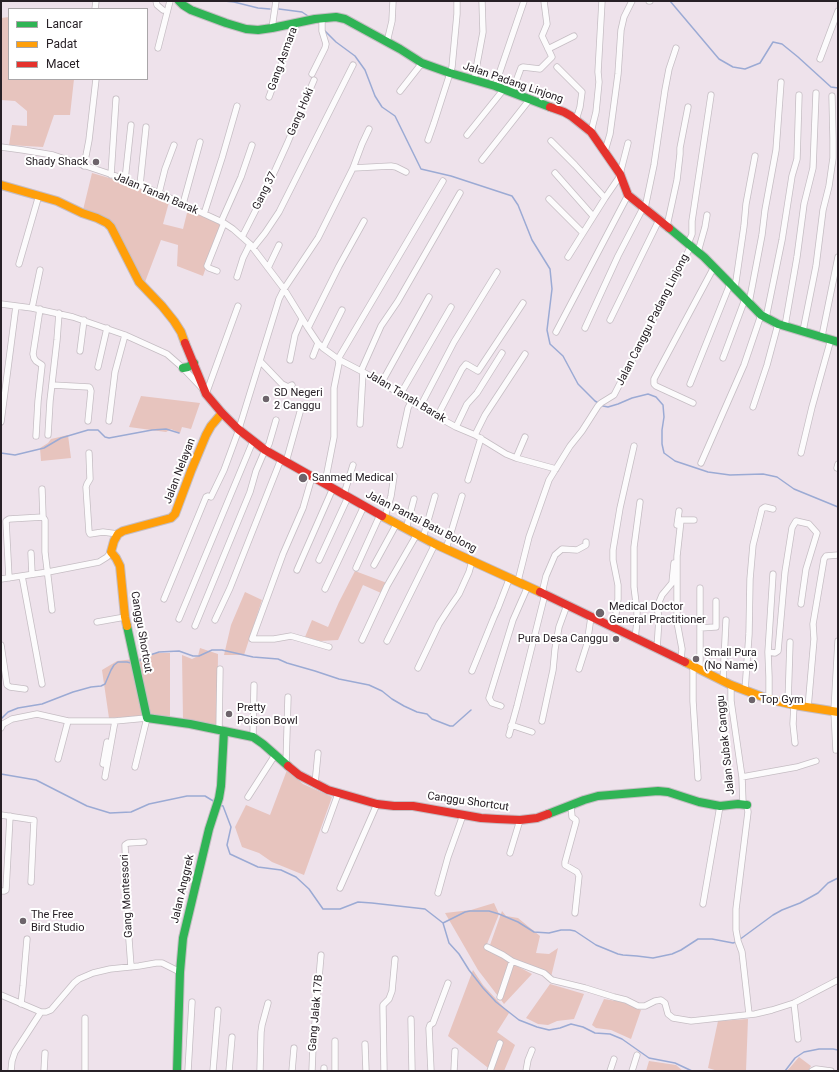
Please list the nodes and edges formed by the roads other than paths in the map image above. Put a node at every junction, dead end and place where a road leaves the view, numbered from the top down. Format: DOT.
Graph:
graph roads {
  1 [pos="156,1"];
  2 [pos="170,1"];
  3 [pos="179,1"];
  4 [pos="276,1"];
  5 [pos="393,1"];
  6 [pos="456,1"];
  7 [pos="482,1"];
  8 [pos="524,1"];
  9 [pos="544,1"];
  10 [pos="602,1"];
  11 [pos="632,1"];
  12 [pos="163,10"];
  13 [pos="838,11"];
  14 [pos="322,21"];
  15 [pos="297,22"];
  16 [pos="272,28"];
  17 [pos="574,36"];
  18 [pos="387,42"];
  19 [pos="158,48"];
  20 [pos="676,48"];
  21 [pos="548,49"];
  22 [pos="820,59"];
  23 [pos="422,63"];
  24 [pos="353,65"];
  25 [pos="557,67"];
  26 [pos="450,73"];
  27 [pos="312,74"];
  28 [pos="96,80"];
  29 [pos="314,80"];
  30 [pos="474,80"];
  31 [pos="781,82"];
  32 [pos="495,86"];
  33 [pos="504,89"];
  34 [pos="400,91"];
  35 [pos="512,92"];
  36 [pos="816,93"];
  37 [pos="711,95"];
  38 [pos="799,95"];
  39 [pos="269,96"];
  40 [pos="832,96"];
  41 [pos="116,99"];
  42 [pos="530,99"];
  43 [pos="237,106"];
  44 [pos="688,107"];
  45 [pos="576,120"];
  46 [pos="131,125"];
  47 [pos="146,127"];
  48 [pos="369,129"];
  49 [pos="591,132"];
  50 [pos="467,135"];
  51 [pos="428,140"];
  52 [pos="551,141"];
  53 [pos="200,142"];
  54 [pos="628,143"];
  55 [pos="287,144"];
  56 [pos="174,145"];
  57 [pos="252,145"];
  58 [pos="1,147"];
  59 [pos="605,151"];
  60 [pos="755,156"];
  61 [pos="482,160"];
  62 [pos="84,166"];
  63 [pos="353,168"];
  64 [pos="406,172"];
  65 [pos="555,173"];
  66 [pos="111,175"];
  67 [pos="620,175"];
  68 [pos="125,180"];
  69 [pos="443,181"];
  70 [pos="1,185"];
  71 [pos="140,185"];
  72 [pos="159,193"];
  73 [pos="460,193"];
  74 [pos="38,195"];
  75 [pos="628,195"];
  76 [pos="549,198"];
  77 [pos="605,198"];
  78 [pos="183,204"];
  79 [pos="644,208"];
  80 [pos="204,214"];
  81 [pos="707,215"];
  82 [pos="593,216"];
  83 [pos="659,220"];
  84 [pos="364,221"];
  85 [pos="222,222"];
  86 [pos="667,226"];
  87 [pos="582,234"];
  88 [pos="242,236"];
  89 [pos="690,245"];
  90 [pos="252,246"];
  91 [pos="279,246"];
  92 [pos="698,252"];
  93 [pos="568,257"];
  94 [pos="838,257"];
  95 [pos="19,264"];
  96 [pos="714,267"];
  97 [pos="268,268"];
  98 [pos="40,270"];
  99 [pos="217,271"];
  100 [pos="497,272"];
  101 [pos="237,277"];
  102 [pos="732,286"];
  103 [pos="284,289"];
  104 [pos="428,297"];
  105 [pos="747,301"];
  106 [pos="523,303"];
  107 [pos="1,304"];
  108 [pos="16,306"];
  109 [pos="238,306"];
  110 [pos="451,307"];
  111 [pos="32,308"];
  112 [pos="40,309"];
  113 [pos="342,310"];
  114 [pos="58,313"];
  115 [pos="764,316"];
  116 [pos="302,319"];
  117 [pos="84,320"];
  118 [pos="610,320"];
  119 [pos="781,325"];
  120 [pos="107,328"];
  121 [pos="308,328"];
  122 [pos="585,328"];
  123 [pos="803,331"];
  124 [pos="556,332"];
  125 [pos="125,335"];
  126 [pos="830,339"];
  127 [pos="318,343"];
  128 [pos="323,348"];
  129 [pos="80,350"];
  130 [pos="502,353"];
  131 [pos="525,354"];
  132 [pos="313,356"];
  133 [pos="723,358"];
  134 [pos="338,359"];
  135 [pos="290,360"];
  136 [pos="260,362"];
  137 [pos="194,363"];
  138 [pos="98,367"];
  139 [pos="184,368"];
  140 [pos="362,372"];
  141 [pos="382,382"];
  142 [pos="690,384"];
  143 [pos="52,385"];
  144 [pos="292,385"];
  145 [pos="205,392"];
  146 [pos="400,395"];
  147 [pos="411,402"];
  148 [pos="693,403"];
  149 [pos="302,405"];
  150 [pos="420,407"];
  151 [pos="753,407"];
  152 [pos="222,413"];
  153 [pos="437,417"];
  154 [pos="276,420"];
  155 [pos="88,421"];
  156 [pos="109,421"];
  157 [pos="1,422"];
  158 [pos="360,424"];
  159 [pos="456,427"];
  160 [pos="238,429"];
  161 [pos="48,435"];
  162 [pos="475,435"];
  163 [pos="36,436"];
  164 [pos="481,438"];
  165 [pos="525,438"];
  166 [pos="254,441"];
  167 [pos="400,445"];
  168 [pos="634,446"];
  169 [pos="265,450"];
  170 [pos="90,453"];
  171 [pos="802,453"];
  172 [pos="516,458"];
  173 [pos="284,461"];
  174 [pos="701,463"];
  175 [pos="353,466"];
  176 [pos="556,469"];
  177 [pos="394,476"];
  178 [pos="312,477"];
  179 [pos="468,480"];
  180 [pos="325,483"];
  181 [pos="333,488"];
  182 [pos="42,489"];
  183 [pos="346,496"];
  184 [pos="435,496"];
  185 [pos="462,496"];
  186 [pos="414,499"];
  187 [pos="640,502"];
  188 [pos="364,506"];
  189 [pos="773,509"];
  190 [pos="679,511"];
  191 [pos="383,516"];
  192 [pos="43,518"];
  193 [pos="694,520"];
  194 [pos="397,523"];
  195 [pos="406,529"];
  196 [pos="118,534"];
  197 [pos="420,536"];
  198 [pos="586,542"];
  199 [pos="435,544"];
  200 [pos="446,549"];
  201 [pos="111,552"];
  202 [pos="31,553"];
  203 [pos="838,555"];
  204 [pos="318,560"];
  205 [pos="472,561"];
  206 [pos="374,565"];
  207 [pos="356,568"];
  208 [pos="297,570"];
  209 [pos="48,572"];
  210 [pos="32,574"];
  211 [pos="773,574"];
  212 [pos="22,576"];
  213 [pos="9,578"];
  214 [pos="510,578"];
  215 [pos="1,579"];
  216 [pos="518,581"];
  217 [pos="528,586"];
  218 [pos="700,588"];
  219 [pos="325,589"];
  220 [pos="543,594"];
  221 [pos="164,599"];
  222 [pos="716,601"];
  223 [pos="801,604"];
  224 [pos="567,605"];
  225 [pos="52,610"];
  226 [pos="125,617"];
  227 [pos="591,617"];
  228 [pos="179,619"];
  229 [pos="215,620"];
  230 [pos="726,620"];
  231 [pos="97,622"];
  232 [pos="195,626"];
  233 [pos="614,628"];
  234 [pos="700,628"];
  235 [pos="635,638"];
  236 [pos="362,640"];
  237 [pos="387,640"];
  238 [pos="838,641"];
  239 [pos="790,642"];
  240 [pos="1,646"];
  241 [pos="328,647"];
  242 [pos="657,649"];
  243 [pos="768,652"];
  244 [pos="682,660"];
  245 [pos="418,668"];
  246 [pos="579,668"];
  247 [pos="697,668"];
  248 [pos="220,669"];
  249 [pos="472,671"];
  250 [pos="723,680"];
  251 [pos="42,684"];
  252 [pos="731,685"];
  253 [pos="254,686"];
  254 [pos="25,689"];
  255 [pos="745,691"];
  256 [pos="288,697"];
  257 [pos="768,699"];
  258 [pos="791,704"];
  259 [pos="501,706"];
  260 [pos="808,708"];
  261 [pos="836,711"];
  262 [pos="147,718"];
  263 [pos="68,721"];
  264 [pos="114,721"];
  265 [pos="542,721"];
  266 [pos="511,725"];
  267 [pos="1,728"];
  268 [pos="221,731"];
  269 [pos="532,732"];
  270 [pos="509,734"];
  271 [pos="253,738"];
  272 [pos="796,743"];
  273 [pos="836,750"];
  274 [pos="318,753"];
  275 [pos="275,755"];
  276 [pos="58,759"];
  277 [pos="816,761"];
  278 [pos="103,764"];
  279 [pos="286,764"];
  280 [pos="135,767"];
  281 [pos="104,777"];
  282 [pos="742,777"];
  283 [pos="698,778"];
  284 [pos="315,784"];
  285 [pos="338,794"];
  286 [pos="248,797"];
  287 [pos="377,804"];
  288 [pos="745,804"];
  289 [pos="571,806"];
  290 [pos="720,806"];
  291 [pos="1,815"];
  292 [pos="463,815"];
  293 [pos="10,816"];
  294 [pos="520,820"];
  295 [pos="325,830"];
  296 [pos="144,842"];
  297 [pos="510,853"];
  298 [pos="31,882"];
  299 [pos="340,888"];
  300 [pos="1,891"];
  301 [pos="438,892"];
  302 [pos="703,904"];
  303 [pos="575,913"];
  304 [pos="27,939"];
  305 [pos="487,947"];
  306 [pos="321,955"];
  307 [pos="395,959"];
  308 [pos="512,961"];
  309 [pos="131,967"];
  310 [pos="180,972"];
  311 [pos="838,980"];
  312 [pos="448,984"];
  313 [pos="1,995"];
  314 [pos="500,998"];
  315 [pos="192,1002"];
  316 [pos="268,1003"];
  317 [pos="794,1003"];
  318 [pos="20,1004"];
  319 [pos="218,1010"];
  320 [pos="41,1012"];
  321 [pos="750,1014"];
  322 [pos="85,1018"];
  323 [pos="410,1019"];
  324 [pos="232,1037"];
  325 [pos="798,1039"];
  326 [pos="335,1040"];
  327 [pos="500,1043"];
  328 [pos="365,1044"];
  329 [pos="294,1048"];
  330 [pos="532,1050"];
  331 [pos="455,1051"];
  332 [pos="45,1053"];
  333 [pos="637,1055"];
  334 [pos="614,1059"];
  335 [pos="11,1071"];
  336 [pos="44,1071"];
  337 [pos="85,1071"];
  338 [pos="177,1071"];
  339 [pos="188,1071"];
  340 [pos="213,1071"];
  341 [pos="229,1071"];
  342 [pos="260,1071"];
  343 [pos="292,1071"];
  344 [pos="312,1071"];
  345 [pos="335,1071"];
  346 [pos="366,1071"];
  347 [pos="384,1071"];
  348 [pos="412,1071"];
  349 [pos="431,1071"];
  350 [pos="454,1071"];
  351 [pos="490,1071"];
  352 [pos="526,1071"];
  353 [pos="610,1071"];
  354 [pos="632,1071"];
  355 [pos="812,1071"];
  356 [pos="831,1071"];
  1 -- 12 [label="street"];
  2 -- 19 [label="street"];
  3 -- 16 [label="street, Jalan Padang Linjong"];
  4 -- 16 [label="street"];
  5 -- 18 [label="street"];
  6 -- 26 [label="street"];
  7 -- 30 [label="street"];
  8 -- 32 [label="street"];
  9 -- 21 [label="street"];
  10 -- 49 [label="street"];
  11 -- 59 [label="street"];
  13 -- 22 [label="street"];
  14 -- 15 [label="street, Jalan Padang Linjong"];
  14 -- 18 [label="street, Jalan Padang Linjong"];
  14 -- 27 [label="street, Gang Hoki"];
  15 -- 16 [label="street, Jalan Padang Linjong"];
  15 -- 39 [label="street, Gang Asmara"];
  17 -- 21 [label="street"];
  18 -- 23 [label="street, Jalan Padang Linjong"];
  20 -- 79 [label="street"];
  21 -- 35 [label="street"];
  23 -- 26 [label="street, Jalan Padang Linjong"];
  23 -- 34 [label="street"];
  24 -- 90 [label="street"];
  25 -- 45 [label="street"];
  26 -- 30 [label="street, Jalan Padang Linjong"];
  26 -- 51 [label="street"];
  28 -- 62 [label="street"];
  29 -- 55 [label="street, Gang Hoki"];
  30 -- 32 [label="street, Jalan Padang Linjong"];
  31 -- 105 [label="street"];
  32 -- 33 [label="street, Jalan Padang Linjong"];
  33 -- 35 [label="street, Jalan Padang Linjong"];
  33 -- 50 [label="street"];
  35 -- 42 [label="street, Jalan Padang Linjong"];
  36 -- 119 [label="street"];
  37 -- 89 [label="street, Jalan Canggu Padang Linjong"];
  38 -- 115 [label="street"];
  40 -- 123 [label="street"];
  41 -- 66 [label="street"];
  42 -- 45 [label="street, Jalan Padang Linjong"];
  42 -- 61 [label="street"];
  43 -- 80 [label="street"];
  44 -- 86 [label="street"];
  45 -- 49 [label="street, Jalan Padang Linjong"];
  46 -- 68 [label="street"];
  47 -- 71 [label="street"];
  48 -- 63 [label="street"];
  49 -- 59 [label="street, Jalan Padang Linjong"];
  52 -- 77 [label="street"];
  53 -- 78 [label="street"];
  54 -- 67 [label="street"];
  55 -- 88 [label="street, Gang 37"];
  56 -- 72 [label="street"];
  57 -- 85 [label="street"];
  58 -- 62 [label="street, Jalan Tanah Barak"];
  59 -- 67 [label="street, Jalan Padang Linjong"];
  60 -- 102 [label="street"];
  62 -- 66 [label="street, Jalan Tanah Barak"];
  63 -- 64 [label="street"];
  63 -- 103 [label="street"];
  65 -- 82 [label="street"];
  66 -- 68 [label="street, Jalan Tanah Barak"];
  67 -- 75 [label="street, Jalan Padang Linjong"];
  67 -- 77 [label="street"];
  68 -- 71 [label="street, Jalan Tanah Barak"];
  69 -- 134 [label="street"];
  70 -- 74 [label="street"];
  71 -- 72 [label="street, Jalan Tanah Barak"];
  72 -- 78 [label="street, Jalan Tanah Barak"];
  73 -- 140 [label="street"];
  74 -- 95 [label="street"];
  74 -- 137 [label="street"];
  75 -- 79 [label="street, Jalan Padang Linjong"];
  75 -- 124 [label="street"];
  76 -- 87 [label="street"];
  77 -- 82 [label="street"];
  78 -- 80 [label="street, Jalan Tanah Barak"];
  79 -- 83 [label="street, Jalan Padang Linjong"];
  79 -- 122 [label="street"];
  80 -- 85 [label="street, Jalan Tanah Barak"];
  81 -- 92 [label="street"];
  82 -- 87 [label="street"];
  83 -- 86 [label="street, Jalan Padang Linjong"];
  83 -- 118 [label="street"];
  84 -- 121 [label="street"];
  85 -- 88 [label="street, Jalan Tanah Barak"];
  85 -- 99 [label="street"];
  86 -- 89 [label="street, Jalan Padang Linjong"];
  87 -- 93 [label="street"];
  88 -- 90 [label="street, Jalan Tanah Barak"];
  89 -- 92 [label="street, Jalan Padang Linjong"];
  89 -- 176 [label="street, Jalan Canggu Padang Linjong"];
  90 -- 97 [label="street, Jalan Tanah Barak"];
  90 -- 101 [label="street"];
  91 -- 97 [label="street"];
  92 -- 96 [label="street, Jalan Padang Linjong"];
  94 -- 126 [label="street"];
  96 -- 102 [label="street, Jalan Padang Linjong"];
  96 -- 148 [label="street"];
  97 -- 103 [label="street, Jalan Tanah Barak"];
  98 -- 111 [label="street"];
  100 -- 150 [label="street"];
  102 -- 105 [label="street, Jalan Padang Linjong"];
  102 -- 142 [label="street"];
  103 -- 116 [label="street, Jalan Tanah Barak"];
  103 -- 136 [label="street"];
  104 -- 141 [label="street"];
  105 -- 115 [label="street, Jalan Padang Linjong"];
  105 -- 133 [label="street"];
  106 -- 153 [label="street"];
  107 -- 108 [label="street, Jalan Pantai Batu Bolong"];
  108 -- 111 [label="street, Jalan Pantai Batu Bolong"];
  108 -- 157 [label="street"];
  109 -- 145 [label="street"];
  110 -- 146 [label="street"];
  111 -- 112 [label="street, Jalan Pantai Batu Bolong"];
  112 -- 114 [label="street, Jalan Pantai Batu Bolong"];
  112 -- 163 [label="street"];
  113 -- 128 [label="street"];
  114 -- 117 [label="street, Jalan Pantai Batu Bolong"];
  114 -- 143 [label="street"];
  115 -- 119 [label="street, Jalan Padang Linjong"];
  115 -- 174 [label="street"];
  116 -- 121 [label="street, Jalan Tanah Barak"];
  116 -- 135 [label="street"];
  117 -- 120 [label="street, Jalan Pantai Batu Bolong"];
  117 -- 129 [label="street"];
  119 -- 123 [label="street, Jalan Padang Linjong"];
  119 -- 151 [label="street"];
  120 -- 125 [label="street, Jalan Pantai Batu Bolong"];
  120 -- 138 [label="street"];
  121 -- 127 [label="street, Jalan Tanah Barak"];
  123 -- 126 [label="street, Jalan Padang Linjong"];
  125 -- 139 [label="street, Jalan Pantai Batu Bolong"];
  125 -- 156 [label="street"];
  126 -- 171 [label="street"];
  127 -- 128 [label="street, Jalan Tanah Barak"];
  127 -- 132 [label="street"];
  128 -- 134 [label="street, Jalan Tanah Barak"];
  130 -- 159 [label="street"];
  131 -- 162 [label="street"];
  134 -- 140 [label="street, Jalan Tanah Barak"];
  134 -- 180 [label="street"];
  136 -- 144 [label="street"];
  136 -- 160 [label="street"];
  137 -- 139 [label="street"];
  137 -- 145 [label="street"];
  139 -- 145 [label="street, Jalan Pantai Batu Bolong"];
  140 -- 141 [label="street, Jalan Tanah Barak"];
  140 -- 158 [label="street"];
  141 -- 146 [label="street, Jalan Tanah Barak"];
  143 -- 155 [label="street"];
  143 -- 161 [label="street"];
  145 -- 152 [label="street, Jalan Pantai Batu Bolong"];
  146 -- 147 [label="street, Jalan Tanah Barak"];
  147 -- 150 [label="street, Jalan Tanah Barak"];
  147 -- 167 [label="street"];
  149 -- 173 [label="street"];
  150 -- 153 [label="street, Jalan Tanah Barak"];
  152 -- 160 [label="street, Jalan Pantai Batu Bolong"];
  152 -- 196 [label="street, Jalan Nelayan"];
  153 -- 159 [label="street, Jalan Tanah Barak"];
  154 -- 169 [label="street"];
  159 -- 162 [label="street, Jalan Tanah Barak"];
  160 -- 166 [label="street, Jalan Pantai Batu Bolong"];
  160 -- 221 [label="street"];
  162 -- 164 [label="street, Jalan Tanah Barak"];
  164 -- 172 [label="street, Jalan Tanah Barak"];
  164 -- 179 [label="street"];
  165 -- 172 [label="street"];
  166 -- 169 [label="street, Jalan Pantai Batu Bolong"];
  166 -- 228 [label="street"];
  168 -- 233 [label="street"];
  169 -- 173 [label="street, Jalan Pantai Batu Bolong"];
  169 -- 232 [label="street"];
  170 -- 196 [label="street"];
  172 -- 176 [label="street, Jalan Tanah Barak"];
  173 -- 178 [label="street, Jalan Pantai Batu Bolong"];
  173 -- 229 [label="street"];
  175 -- 183 [label="street"];
  176 -- 216 [label="street, Jalan Canggu Padang Linjong"];
  177 -- 191 [label="street"];
  178 -- 180 [label="street, Jalan Pantai Batu Bolong"];
  178 -- 241 [label="street"];
  180 -- 181 [label="street, Jalan Pantai Batu Bolong"];
  181 -- 183 [label="street, Jalan Pantai Batu Bolong"];
  181 -- 208 [label="street"];
  182 -- 192 [label="street"];
  183 -- 188 [label="street, Jalan Pantai Batu Bolong"];
  183 -- 204 [label="street"];
  184 -- 197 [label="street"];
  185 -- 200 [label="street"];
  186 -- 195 [label="street"];
  187 -- 235 [label="street"];
  188 -- 191 [label="street, Jalan Pantai Batu Bolong"];
  188 -- 219 [label="street"];
  189 -- 255 [label="street"];
  190 -- 242 [label="street"];
  191 -- 194 [label="street, Jalan Pantai Batu Bolong"];
  191 -- 207 [label="street"];
  192 -- 209 [label="street"];
  192 -- 213 [label="street"];
  193 -- 244 [label="street"];
  194 -- 195 [label="street, Jalan Pantai Batu Bolong"];
  194 -- 206 [label="street"];
  195 -- 197 [label="street, Jalan Pantai Batu Bolong"];
  196 -- 201 [label="street"];
  197 -- 199 [label="street, Jalan Pantai Batu Bolong"];
  197 -- 236 [label="street"];
  198 -- 220 [label="street"];
  199 -- 200 [label="street, Jalan Pantai Batu Bolong"];
  199 -- 237 [label="street"];
  200 -- 205 [label="street, Jalan Pantai Batu Bolong"];
  201 -- 209 [label="street"];
  201 -- 226 [label="street, Canggu Shortcut"];
  202 -- 210 [label="street"];
  203 -- 260 [label="street"];
  205 -- 214 [label="street, Jalan Pantai Batu Bolong"];
  205 -- 245 [label="street"];
  209 -- 210 [label="street"];
  209 -- 225 [label="street"];
  210 -- 212 [label="street"];
  211 -- 243 [label="street"];
  212 -- 213 [label="street"];
  212 -- 251 [label="street"];
  213 -- 215 [label="street"];
  214 -- 216 [label="street, Jalan Pantai Batu Bolong"];
  214 -- 249 [label="street"];
  216 -- 217 [label="street, Jalan Pantai Batu Bolong"];
  217 -- 220 [label="street, Jalan Pantai Batu Bolong"];
  217 -- 259 [label="street"];
  218 -- 234 [label="street"];
  220 -- 224 [label="street, Jalan Pantai Batu Bolong"];
  220 -- 266 [label="street"];
  222 -- 234 [label="street"];
  223 -- 243 [label="street"];
  224 -- 227 [label="street, Jalan Pantai Batu Bolong"];
  224 -- 265 [label="street"];
  226 -- 231 [label="street"];
  226 -- 262 [label="street, Canggu Shortcut"];
  227 -- 233 [label="street, Jalan Pantai Batu Bolong"];
  227 -- 246 [label="street"];
  230 -- 250 [label="street"];
  233 -- 235 [label="street, Jalan Pantai Batu Bolong"];
  234 -- 247 [label="street"];
  235 -- 242 [label="street, Jalan Pantai Batu Bolong"];
  238 -- 261 [label="street"];
  239 -- 258 [label="street"];
  240 -- 254 [label="street"];
  242 -- 244 [label="street, Jalan Pantai Batu Bolong"];
  243 -- 257 [label="street"];
  244 -- 247 [label="street, Jalan Pantai Batu Bolong"];
  247 -- 250 [label="street, Jalan Pantai Batu Bolong"];
  247 -- 283 [label="street"];
  248 -- 268 [label="street"];
  250 -- 252 [label="street, Jalan Pantai Batu Bolong"];
  252 -- 255 [label="street, Jalan Pantai Batu Bolong"];
  252 -- 282 [label="street, Jalan Subak Canggu"];
  253 -- 271 [label="street"];
  255 -- 257 [label="street, Jalan Pantai Batu Bolong"];
  256 -- 279 [label="street"];
  257 -- 258 [label="street, Jalan Pantai Batu Bolong"];
  258 -- 260 [label="street, Jalan Pantai Batu Bolong"];
  258 -- 272 [label="street"];
  260 -- 261 [label="street, Jalan Pantai Batu Bolong"];
  261 -- 273 [label="street"];
  262 -- 264 [label="street, Canggu Shortcut"];
  262 -- 268 [label="street, Canggu Shortcut"];
  262 -- 280 [label="street"];
  263 -- 264 [label="street, Canggu Shortcut"];
  263 -- 267 [label="street, Canggu Shortcut"];
  263 -- 276 [label="street"];
  264 -- 278 [label="street"];
  264 -- 281 [label="street"];
  266 -- 269 [label="street"];
  266 -- 270 [label="street"];
  268 -- 271 [label="street, Canggu Shortcut"];
  268 -- 310 [label="street, Jalan Anggrek"];
  271 -- 275 [label="street, Canggu Shortcut"];
  274 -- 284 [label="street"];
  275 -- 279 [label="street, Canggu Shortcut"];
  275 -- 286 [label="street"];
  277 -- 282 [label="street"];
  279 -- 284 [label="street, Canggu Shortcut"];
  282 -- 288 [label="street, Jalan Subak Canggu"];
  284 -- 285 [label="street, Canggu Shortcut"];
  285 -- 287 [label="street, Canggu Shortcut"];
  285 -- 295 [label="street"];
  287 -- 292 [label="street, Canggu Shortcut"];
  287 -- 299 [label="street"];
  288 -- 290 [label="street, Canggu Shortcut"];
  288 -- 321 [label="street, Jalan Subak Canggu"];
  289 -- 290 [label="street, Canggu Shortcut"];
  289 -- 294 [label="street, Canggu Shortcut"];
  289 -- 303 [label="street"];
  290 -- 302 [label="street"];
  291 -- 293 [label="street"];
  292 -- 294 [label="street, Canggu Shortcut"];
  292 -- 301 [label="street"];
  293 -- 298 [label="street"];
  293 -- 300 [label="street"];
  294 -- 297 [label="street"];
  296 -- 309 [label="street, Gang Montessori"];
  304 -- 318 [label="street"];
  305 -- 308 [label="street"];
  306 -- 344 [label="street, Gang Jalak 17B"];
  307 -- 347 [label="street"];
  308 -- 314 [label="street"];
  308 -- 321 [label="street"];
  309 -- 310 [label="street"];
  309 -- 320 [label="street"];
  310 -- 338 [label="street, Jalan Anggrek"];
  311 -- 317 [label="street"];
  312 -- 349 [label="street"];
  313 -- 318 [label="street"];
  315 -- 339 [label="street"];
  316 -- 342 [label="street"];
  317 -- 321 [label="street"];
  317 -- 325 [label="street"];
  318 -- 320 [label="street"];
  319 -- 340 [label="street"];
  320 -- 335 [label="street"];
  322 -- 337 [label="street"];
  323 -- 348 [label="street"];
  324 -- 341 [label="street"];
  326 -- 345 [label="street"];
  327 -- 351 [label="street"];
  328 -- 346 [label="street"];
  329 -- 343 [label="street"];
  330 -- 352 [label="street"];
  331 -- 350 [label="street"];
  332 -- 336 [label="street"];
  333 -- 354 [label="street"];
  334 -- 353 [label="street"];
  355 -- 356 [label="street"];
}
